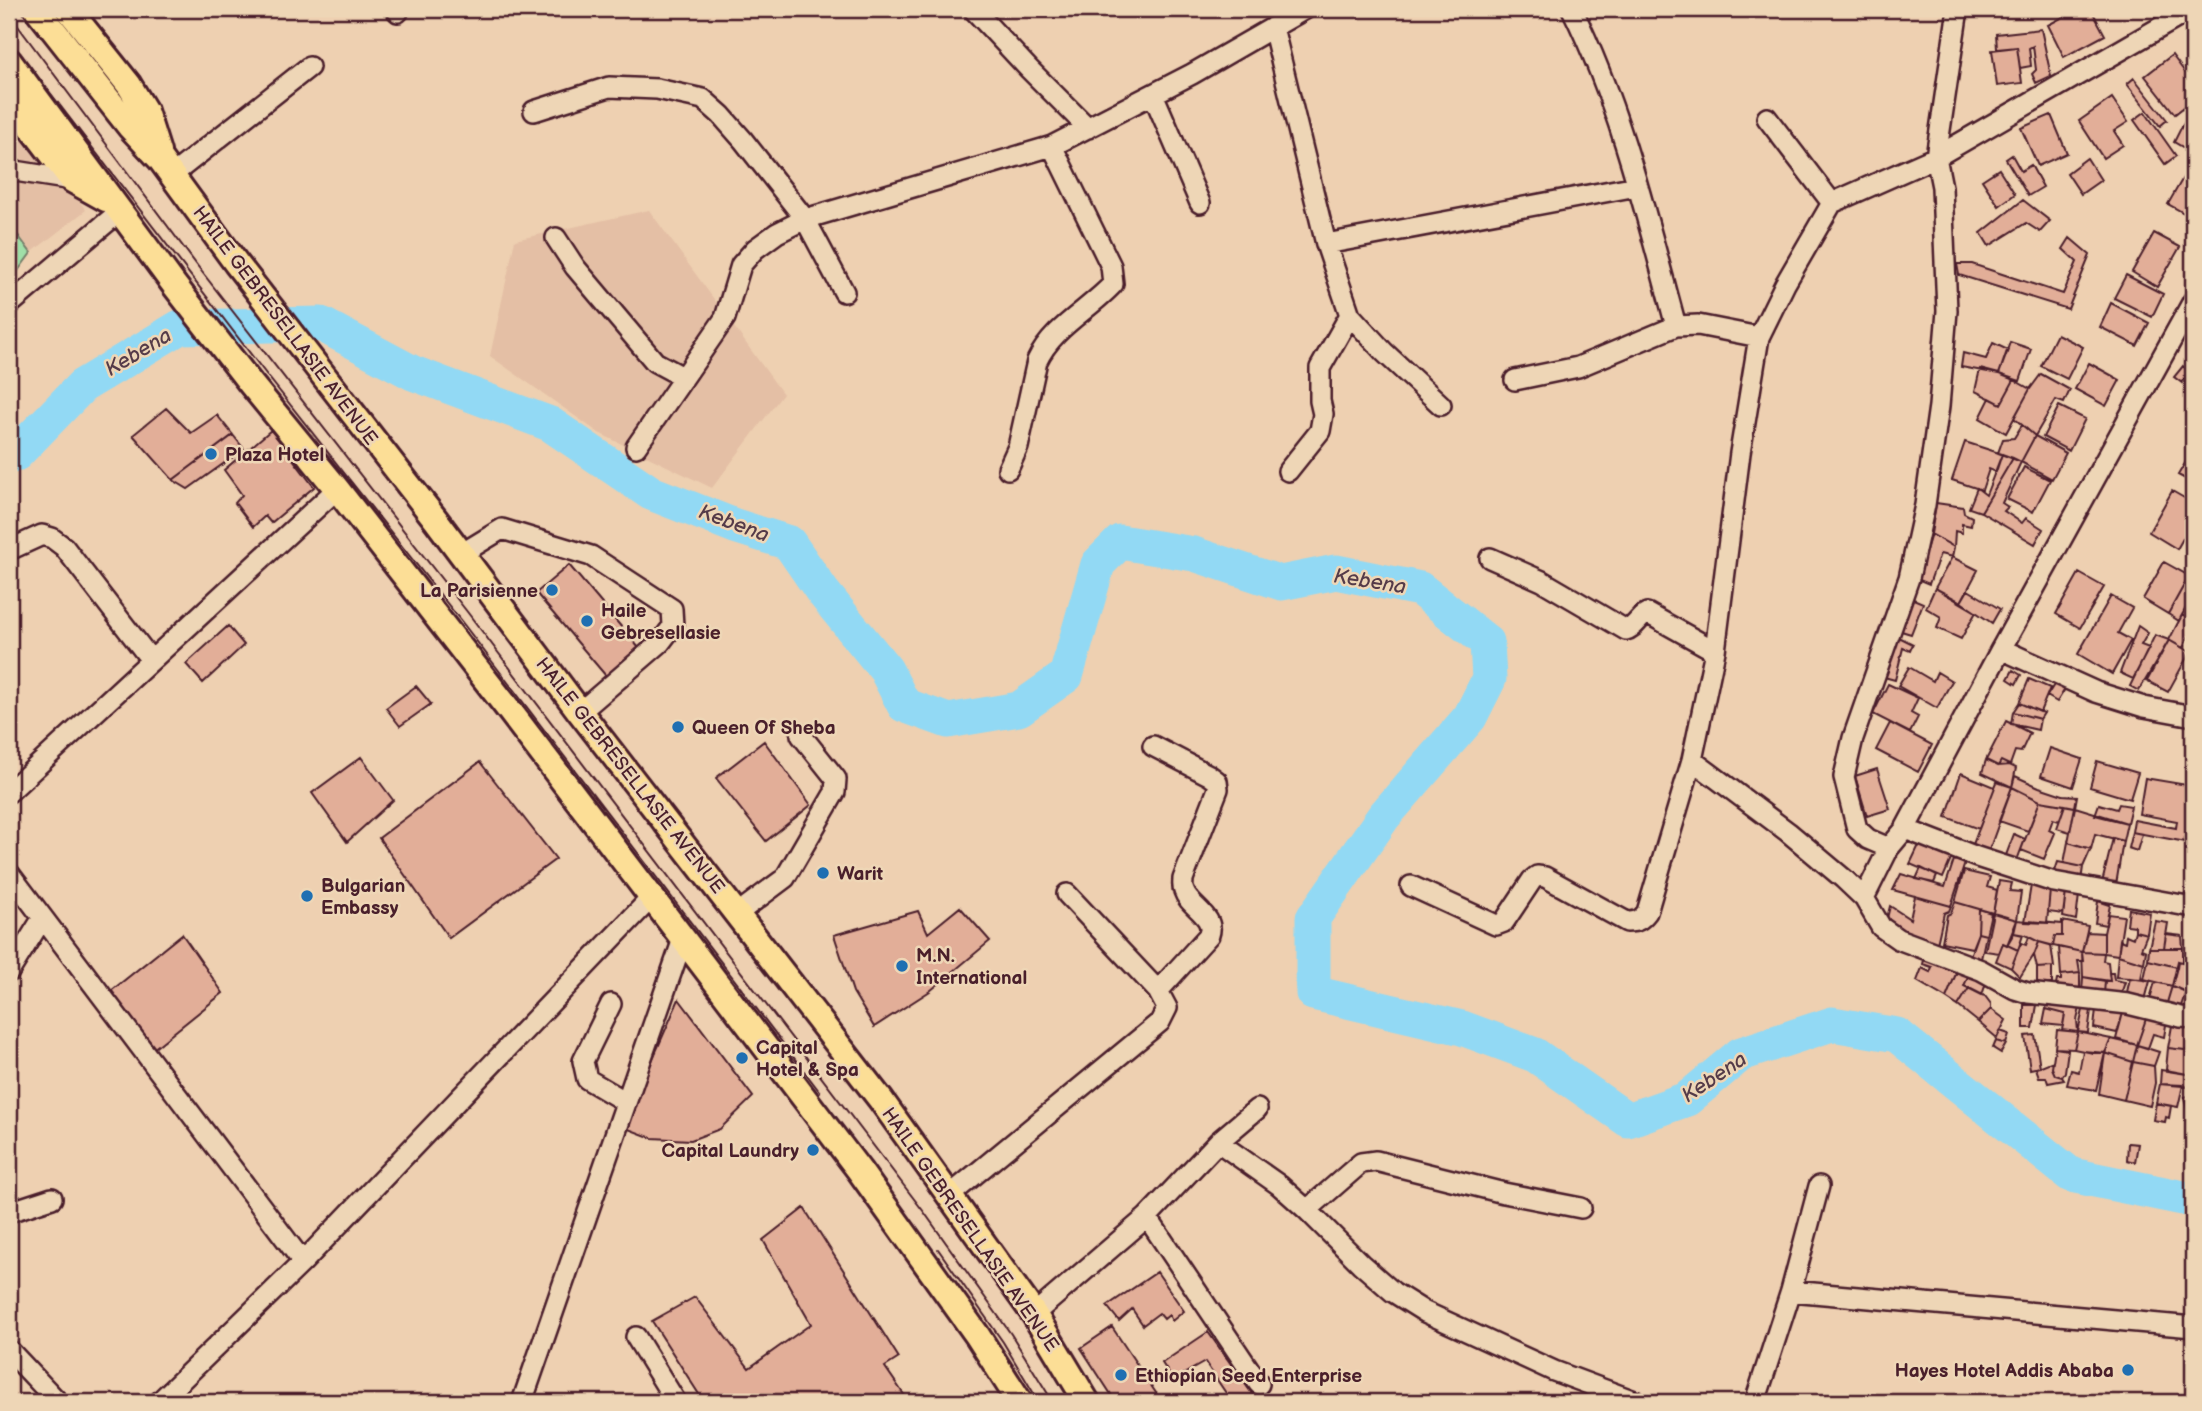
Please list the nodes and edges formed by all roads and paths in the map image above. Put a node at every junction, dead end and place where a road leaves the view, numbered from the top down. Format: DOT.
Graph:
graph roads {
  1 [pos="37,9"];
  2 [pos="68,9"];
  3 [pos="973,9"];
  4 [pos="1305,9"];
  5 [pos="1572,9"];
  6 [pos="1958,9"];
  7 [pos="2192,9"];
  8 [pos="1273,27"];
  9 [pos="9,61"];
  10 [pos="309,67"];
  11 [pos="1153,94"];
  12 [pos="9,98"];
  13 [pos="534,111"];
  14 [pos="1768,118"];
  15 [pos="1088,128"];
  16 [pos="1052,146"];
  17 [pos="1936,157"];
  18 [pos="166,167"];
  19 [pos="9,170"];
  20 [pos="72,180"];
  21 [pos="1637,186"];
  22 [pos="1200,203"];
  23 [pos="1832,203"];
  24 [pos="115,207"];
  25 [pos="805,219"];
  26 [pos="556,238"];
  27 [pos="1326,244"];
  28 [pos="844,292"];
  29 [pos="2193,301"];
  30 [pos="9,305"];
  31 [pos="1350,315"];
  32 [pos="1676,326"];
  33 [pos="1759,337"];
  34 [pos="683,377"];
  35 [pos="1515,380"];
  36 [pos="1441,405"];
  37 [pos="636,447"];
  38 [pos="1008,469"];
  39 [pos="1288,471"];
  40 [pos="337,489"];
  41 [pos="9,550"];
  42 [pos="461,554"];
  43 [pos="1490,558"];
  44 [pos="2001,649"];
  45 [pos="1715,651"];
  46 [pos="151,660"];
  47 [pos="580,712"];
  48 [pos="2193,716"];
  49 [pos="801,735"];
  50 [pos="1153,746"];
  51 [pos="1692,760"];
  52 [pos="9,792"];
  53 [pos="1905,828"];
  54 [pos="1889,848"];
  55 [pos="9,873"];
  56 [pos="1411,886"];
  57 [pos="1067,894"];
  58 [pos="651,898"];
  59 [pos="1864,898"];
  60 [pos="2193,907"];
  61 [pos="738,914"];
  62 [pos="42,919"];
  63 [pos="683,939"];
  64 [pos="9,972"];
  65 [pos="1158,991"];
  66 [pos="611,1004"];
  67 [pos="2193,1018"];
  68 [pos="626,1102"];
  69 [pos="1257,1109"];
  70 [pos="1218,1142"];
  71 [pos="1819,1186"];
  72 [pos="949,1196"];
  73 [pos="52,1198"];
  74 [pos="1581,1208"];
  75 [pos="1307,1210"];
  76 [pos="9,1212"];
  77 [pos="1147,1217"];
  78 [pos="303,1262"];
  79 [pos="1791,1291"];
  80 [pos="1034,1314"];
  81 [pos="2193,1328"];
  82 [pos="636,1338"];
  83 [pos="9,1350"];
  84 [pos="1259,1384"];
  85 [pos="58,1402"];
  86 [pos="159,1402"];
  87 [pos="522,1402"];
  88 [pos="676,1402"];
  89 [pos="1020,1402"];
  90 [pos="1087,1402"];
  91 [pos="1637,1402"];
  92 [pos="1755,1402"];
  1 -- 18 [label="main road, HAILE GEBRESELLASIE AVENUE"];
  2 -- 18 [label="main road, HAILE GEBRESELLASIE AVENUE"];
  3 -- 15 [label="street"];
  4 -- 8 [label="street"];
  5 -- 21 [label="street"];
  6 -- 17 [label="street"];
  7 -- 17 [label="street"];
  8 -- 11 [label="street"];
  8 -- 27 [label="street"];
  9 -- 24 [label="main road"];
  10 -- 18 [label="street"];
  11 -- 15 [label="street"];
  11 -- 22 [label="street"];
  12 -- 20 [label="main road"];
  13 -- 25 [label="street"];
  14 -- 23 [label="street"];
  15 -- 16 [label="street"];
  16 -- 25 [label="street"];
  16 -- 38 [label="street"];
  17 -- 23 [label="street"];
  17 -- 54 [label="street"];
  18 -- 42 [label="main road, HAILE GEBRESELLASIE AVENUE"];
  19 -- 20 [label="street"];
  20 -- 24 [label="main road"];
  21 -- 27 [label="street"];
  21 -- 32 [label="street"];
  23 -- 33 [label="street"];
  24 -- 30 [label="street"];
  24 -- 40 [label="main road"];
  25 -- 28 [label="street"];
  25 -- 34 [label="street"];
  26 -- 34 [label="street"];
  27 -- 31 [label="street"];
  29 -- 44 [label="street"];
  31 -- 36 [label="street"];
  31 -- 39 [label="street"];
  32 -- 33 [label="street"];
  32 -- 35 [label="street"];
  33 -- 45 [label="street"];
  34 -- 37 [label="street"];
  40 -- 46 [label="street"];
  40 -- 58 [label="main road"];
  41 -- 46 [label="street"];
  42 -- 47 [label="main road, HAILE GEBRESELLASIE AVENUE"];
  42 -- 47 [label="street"];
  43 -- 45 [label="street"];
  44 -- 48 [label="street"];
  44 -- 53 [label="street"];
  45 -- 51 [label="street"];
  46 -- 52 [label="street"];
  47 -- 61 [label="main road, HAILE GEBRESELLASIE AVENUE"];
  49 -- 61 [label="street"];
  50 -- 65 [label="street"];
  51 -- 56 [label="street"];
  51 -- 59 [label="street"];
  53 -- 54 [label="street"];
  53 -- 60 [label="street"];
  54 -- 59 [label="street"];
  55 -- 62 [label="street"];
  57 -- 65 [label="street"];
  58 -- 63 [label="main road"];
  58 -- 78 [label="street"];
  59 -- 67 [label="street"];
  61 -- 72 [label="main road, HAILE GEBRESELLASIE AVENUE"];
  62 -- 64 [label="street"];
  62 -- 78 [label="street"];
  63 -- 68 [label="street"];
  63 -- 89 [label="main road"];
  65 -- 72 [label="street"];
  66 -- 68 [label="street"];
  68 -- 87 [label="street"];
  69 -- 70 [label="street"];
  70 -- 75 [label="street"];
  70 -- 77 [label="street"];
  71 -- 79 [label="street"];
  72 -- 80 [label="main road, HAILE GEBRESELLASIE AVENUE"];
  73 -- 76 [label="street"];
  74 -- 75 [label="street"];
  75 -- 91 [label="street"];
  77 -- 80 [label="street"];
  77 -- 84 [label="street"];
  78 -- 86 [label="street"];
  79 -- 81 [label="street"];
  79 -- 92 [label="street"];
  80 -- 90 [label="main road, HAILE GEBRESELLASIE AVENUE"];
  82 -- 88 [label="street"];
  83 -- 85 [label="street"];
}
